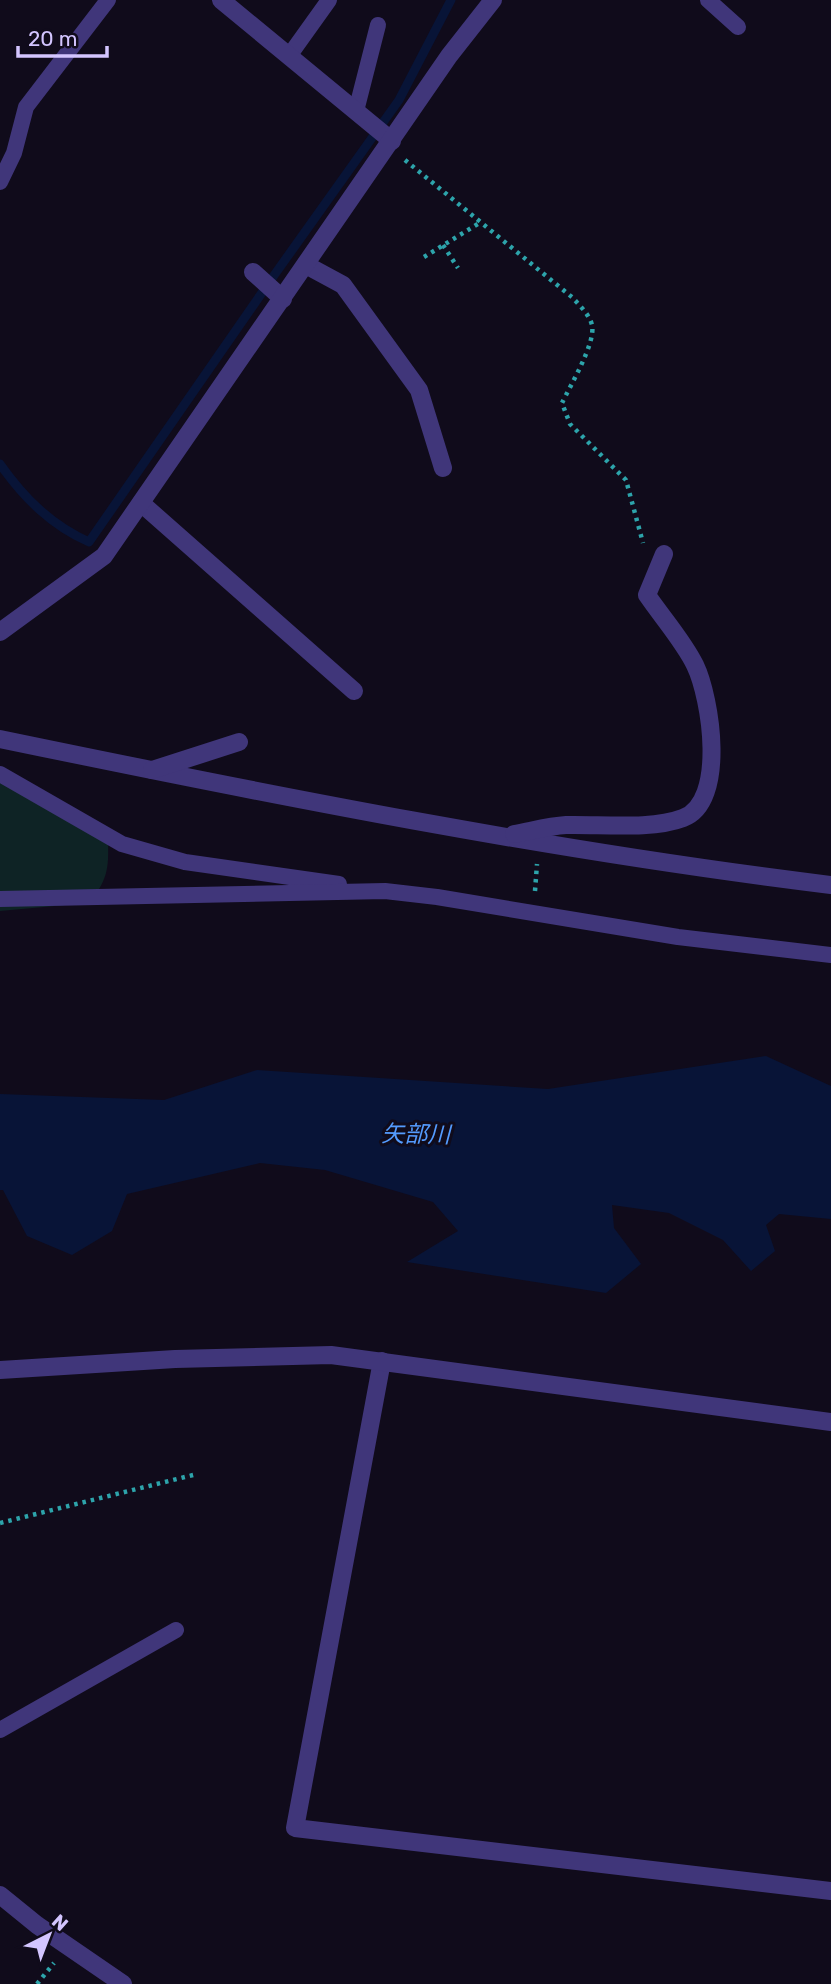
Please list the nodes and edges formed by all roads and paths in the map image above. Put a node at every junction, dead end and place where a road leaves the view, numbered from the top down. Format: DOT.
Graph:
graph roads {
  1 [pos="108,0"];
  2 [pos="221,0"];
  3 [pos="330,0"];
  4 [pos="493,0"];
  5 [pos="708,0"];
  6 [pos="378,25"];
  7 [pos="738,27"];
  8 [pos="289,56"];
  9 [pos="356,111"];
  10 [pos="390,143"];
  11 [pos="0,182"];
  12 [pos="481,222"];
  13 [pos="443,245"];
  14 [pos="424,257"];
  15 [pos="306,265"];
  16 [pos="458,268"];
  17 [pos="253,272"];
  18 [pos="283,299"];
  19 [pos="443,468"];
  20 [pos="141,503"];
  21 [pos="664,554"];
  22 [pos="653,580"];
  23 [pos="0,632"];
  24 [pos="354,691"];
  25 [pos="0,739"];
  26 [pos="239,742"];
  27 [pos="152,771"];
  28 [pos="0,774"];
  29 [pos="502,836"];
  30 [pos="539,842"];
  31 [pos="831,885"];
  32 [pos="385,891"];
  33 [pos="0,899"];
  34 [pos="533,913"];
  35 [pos="831,955"];
  36 [pos="382,1361"];
  37 [pos="0,1370"];
  38 [pos="831,1422"];
  39 [pos="197,1474"];
  40 [pos="0,1523"];
  41 [pos="176,1630"];
  42 [pos="0,1730"];
  43 [pos="831,1891"];
  44 [pos="0,1895"];
  45 [pos="124,1984"];
  1 -- 11 [label="lane"];
  2 -- 8 [label="street"];
  3 -- 8 [label="lane"];
  4 -- 10 [label="street"];
  5 -- 7 [label="lane"];
  6 -- 9 [label="lane"];
  8 -- 9 [label="street"];
  9 -- 10 [label="street"];
  10 -- 12 [label="path"];
  10 -- 15 [label="street"];
  12 -- 13 [label="path"];
  12 -- 22 [label="path"];
  13 -- 14 [label="path"];
  13 -- 16 [label="path"];
  15 -- 18 [label="street"];
  15 -- 19 [label="street"];
  17 -- 18 [label="street"];
  18 -- 20 [label="street"];
  20 -- 23 [label="street"];
  20 -- 24 [label="street"];
  21 -- 22 [label="street"];
  22 -- 29 [label="street"];
  25 -- 27 [label="street"];
  26 -- 27 [label="street"];
  27 -- 29 [label="street"];
  28 -- 32 [label="lane"];
  29 -- 30 [label="street"];
  30 -- 31 [label="street"];
  30 -- 34 [label="path"];
  32 -- 33 [label="lane"];
  32 -- 34 [label="lane"];
  34 -- 35 [label="lane"];
  36 -- 37 [label="street"];
  36 -- 38 [label="street"];
  36 -- 43 [label="street"];
  39 -- 40 [label="path"];
  41 -- 42 [label="lane"];
  44 -- 45 [label="street"];
}
